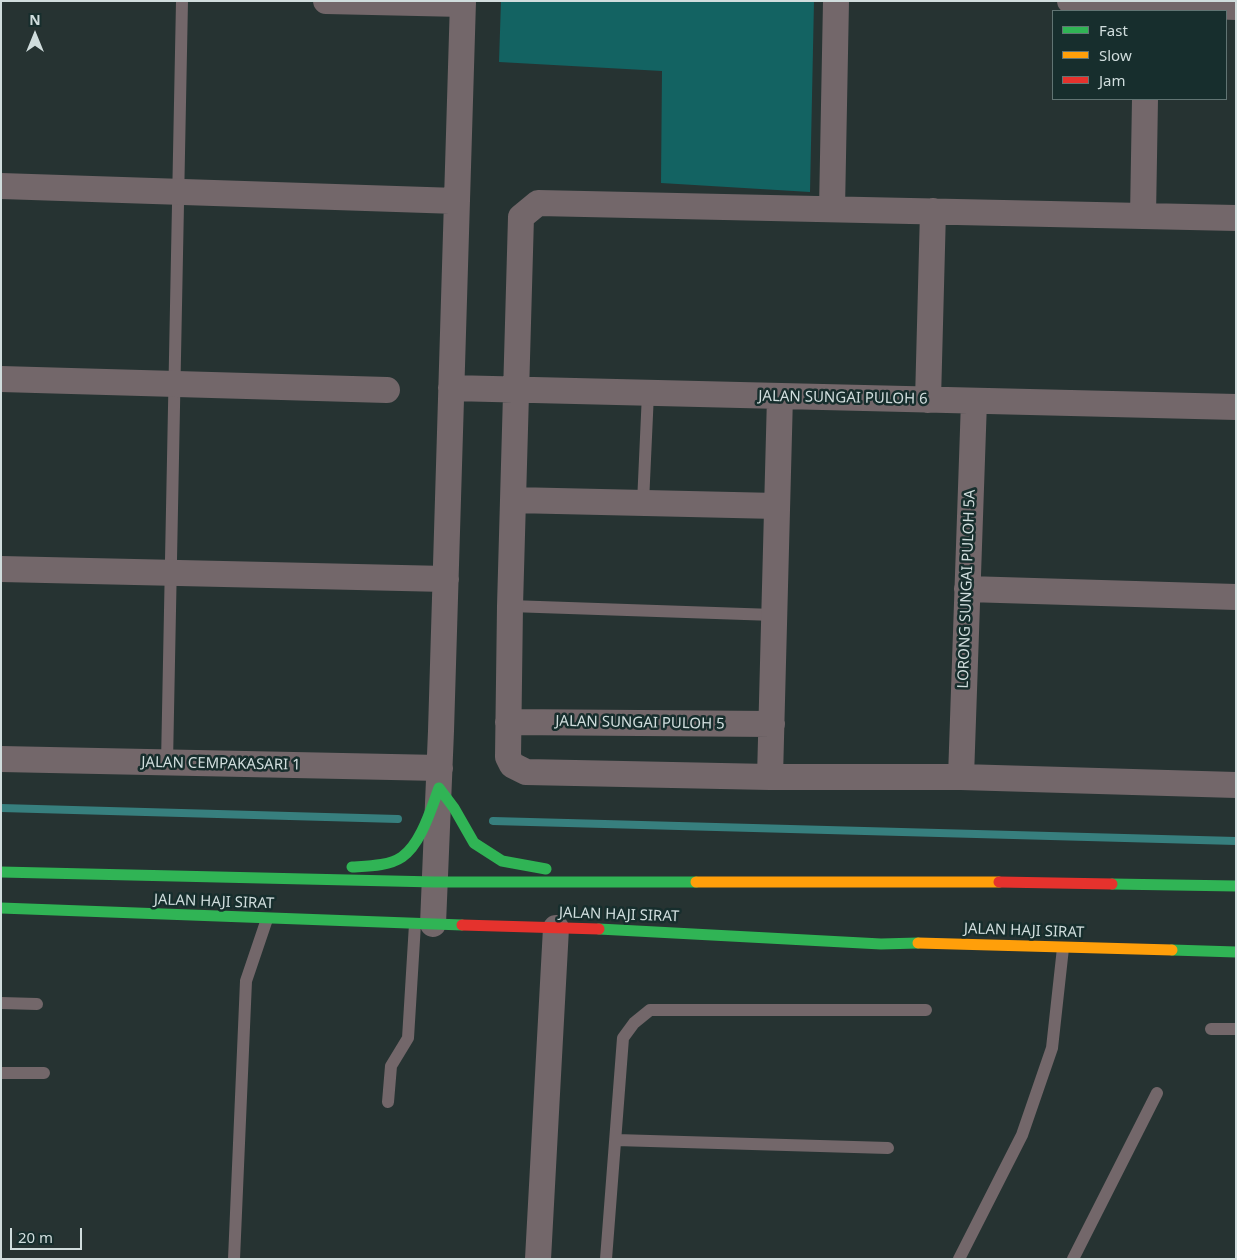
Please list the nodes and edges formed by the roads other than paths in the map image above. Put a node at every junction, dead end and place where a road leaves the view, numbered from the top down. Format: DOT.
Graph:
graph roads {
  1 [pos="182,1"];
  2 [pos="326,1"];
  3 [pos="836,1"];
  4 [pos="1070,1"];
  5 [pos="463,3"];
  6 [pos="1236,7"];
  7 [pos="1147,8"];
  8 [pos="1145,100"];
  9 [pos="1,186"];
  10 [pos="178,191"];
  11 [pos="457,200"];
  12 [pos="832,209"];
  13 [pos="933,212"];
  14 [pos="1143,216"];
  15 [pos="1236,218"];
  16 [pos="1,379"];
  17 [pos="174,384"];
  18 [pos="451,388"];
  19 [pos="387,390"];
  20 [pos="516,390"];
  21 [pos="648,393"];
  22 [pos="780,396"];
  23 [pos="928,400"];
  24 [pos="974,401"];
  25 [pos="1236,407"];
  26 [pos="513,500"];
  27 [pos="643,503"];
  28 [pos="777,506"];
  29 [pos="1,568"];
  30 [pos="171,573"];
  31 [pos="446,579"];
  32 [pos="967,589"];
  33 [pos="1236,598"];
  34 [pos="510,606"];
  35 [pos="774,615"];
  36 [pos="508,722"];
  37 [pos="772,724"];
  38 [pos="1,759"];
  39 [pos="167,763"];
  40 [pos="770,777"];
  41 [pos="439,778"];
  42 [pos="961,778"];
  43 [pos="1236,785"];
  44 [pos="1,872"];
  45 [pos="144,875"];
  46 [pos="435,882"];
  47 [pos="702,883"];
  48 [pos="1236,887"];
  49 [pos="1,908"];
  50 [pos="267,919"];
  51 [pos="424,924"];
  52 [pos="556,928"];
  53 [pos="1063,948"];
  54 [pos="1236,951"];
  55 [pos="1,1003"];
  56 [pos="37,1004"];
  57 [pos="926,1010"];
  58 [pos="1211,1029"];
  59 [pos="1236,1029"];
  60 [pos="1,1073"];
  61 [pos="44,1073"];
  62 [pos="1157,1094"];
  63 [pos="388,1102"];
  64 [pos="616,1140"];
  65 [pos="888,1148"];
  66 [pos="234,1259"];
  67 [pos="538,1259"];
  68 [pos="606,1259"];
  69 [pos="959,1259"];
  70 [pos="1073,1259"];
  1 -- 10 [label="lane"];
  2 -- 5 [label="street"];
  3 -- 12 [label="street"];
  4 -- 7 [label="street"];
  5 -- 11 [label="street"];
  6 -- 7 [label="street"];
  8 -- 14 [label="street"];
  9 -- 10 [label="street"];
  10 -- 11 [label="street"];
  10 -- 17 [label="lane"];
  11 -- 18 [label="street"];
  12 -- 13 [label="street"];
  12 -- 20 [label="street"];
  13 -- 14 [label="street"];
  13 -- 23 [label="street"];
  14 -- 15 [label="street"];
  16 -- 17 [label="street"];
  17 -- 19 [label="street"];
  17 -- 30 [label="lane"];
  18 -- 20 [label="street, JALAN SUNGAI PULOH 6"];
  18 -- 31 [label="street"];
  20 -- 21 [label="street, JALAN SUNGAI PULOH 6"];
  20 -- 26 [label="street"];
  21 -- 22 [label="street, JALAN SUNGAI PULOH 6"];
  21 -- 27 [label="lane"];
  22 -- 23 [label="street, JALAN SUNGAI PULOH 6"];
  22 -- 28 [label="street"];
  23 -- 24 [label="street, JALAN SUNGAI PULOH 6"];
  24 -- 25 [label="street, JALAN SUNGAI PULOH 6"];
  24 -- 32 [label="street, LORONG SUNGAI PULOH 5A"];
  26 -- 27 [label="street"];
  26 -- 34 [label="street"];
  27 -- 28 [label="street"];
  28 -- 35 [label="street"];
  29 -- 30 [label="street"];
  30 -- 31 [label="street"];
  30 -- 39 [label="lane"];
  31 -- 41 [label="street"];
  32 -- 33 [label="street"];
  32 -- 42 [label="street, LORONG SUNGAI PULOH 5A"];
  34 -- 35 [label="lane"];
  34 -- 36 [label="street"];
  35 -- 37 [label="street"];
  36 -- 37 [label="street, JALAN SUNGAI PULOH 5"];
  36 -- 40 [label="street"];
  37 -- 40 [label="street"];
  38 -- 39 [label="street, JALAN CEMPAKASARI 1"];
  39 -- 41 [label="street, JALAN CEMPAKASARI 1"];
  40 -- 42 [label="street"];
  41 -- 45 [label="main road"];
  41 -- 46 [label="street"];
  41 -- 47 [label="main road"];
  42 -- 43 [label="street"];
  44 -- 45 [label="main road, JALAN HAJI SIRAT"];
  45 -- 46 [label="main road, JALAN HAJI SIRAT"];
  46 -- 47 [label="main road, JALAN HAJI SIRAT"];
  46 -- 51 [label="street"];
  47 -- 48 [label="main road, JALAN HAJI SIRAT"];
  49 -- 50 [label="main road, JALAN HAJI SIRAT"];
  50 -- 51 [label="main road, JALAN HAJI SIRAT"];
  50 -- 66 [label="lane"];
  51 -- 52 [label="main road, JALAN HAJI SIRAT"];
  51 -- 63 [label="lane"];
  52 -- 53 [label="main road, JALAN HAJI SIRAT"];
  52 -- 67 [label="street"];
  53 -- 54 [label="main road, JALAN HAJI SIRAT"];
  53 -- 69 [label="lane"];
  55 -- 56 [label="lane"];
  57 -- 64 [label="lane"];
  58 -- 59 [label="lane"];
  60 -- 61 [label="lane"];
  62 -- 70 [label="lane"];
  64 -- 65 [label="lane"];
  64 -- 68 [label="lane"];
}
